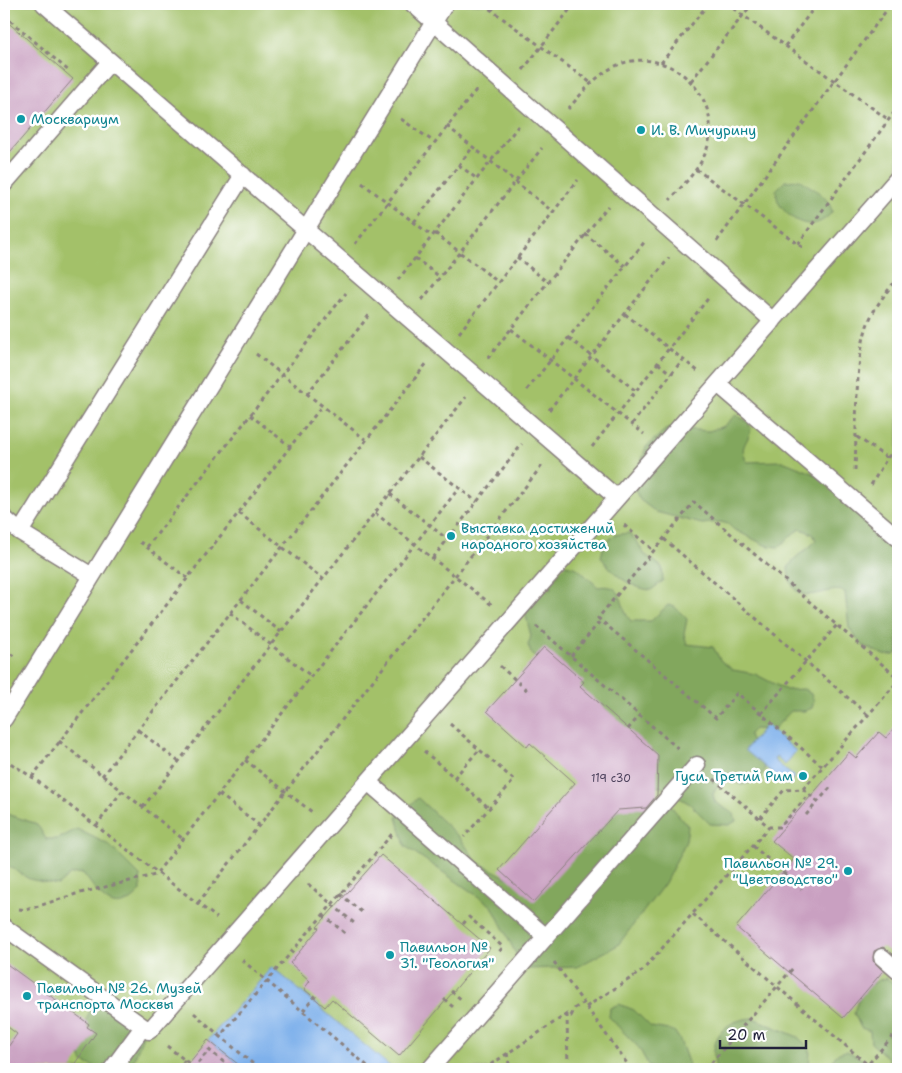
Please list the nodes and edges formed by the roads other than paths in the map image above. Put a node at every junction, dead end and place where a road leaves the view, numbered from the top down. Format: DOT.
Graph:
graph roads {
  1 [pos="44,4"];
  2 [pos="413,4"];
  3 [pos="445,4"];
  4 [pos="434,22"];
  5 [pos="110,62"];
  6 [pos="243,175"];
  7 [pos="898,178"];
  8 [pos="4,184"];
  9 [pos="307,228"];
  10 [pos="773,321"];
  11 [pos="717,385"];
  12 [pos="617,498"];
  13 [pos="4,518"];
  14 [pos="20,532"];
  15 [pos="898,538"];
  16 [pos="92,576"];
  17 [pos="4,719"];
  18 [pos="697,765"];
  19 [pos="368,782"];
  20 [pos="4,927"];
  21 [pos="543,940"];
  22 [pos="882,957"];
  23 [pos="898,971"];
  24 [pos="143,1027"];
  25 [pos="112,1069"];
  26 [pos="430,1069"];
  1 -- 5 [label="lane"];
  2 -- 4 [label="lane"];
  3 -- 4 [label="lane"];
  4 -- 9 [label="lane"];
  4 -- 10 [label="lane"];
  5 -- 6 [label="lane"];
  5 -- 8 [label="lane"];
  6 -- 9 [label="lane"];
  6 -- 14 [label="lane"];
  7 -- 10 [label="lane"];
  9 -- 12 [label="lane"];
  9 -- 16 [label="lane"];
  10 -- 11 [label="lane"];
  11 -- 12 [label="lane"];
  11 -- 15 [label="lane"];
  12 -- 19 [label="lane"];
  13 -- 14 [label="lane"];
  14 -- 16 [label="lane"];
  16 -- 17 [label="lane"];
  18 -- 21 [label="lane"];
  19 -- 21 [label="lane"];
  19 -- 24 [label="lane"];
  20 -- 24 [label="lane"];
  21 -- 26 [label="lane"];
  22 -- 23 [label="lane"];
  24 -- 25 [label="lane"];
}
